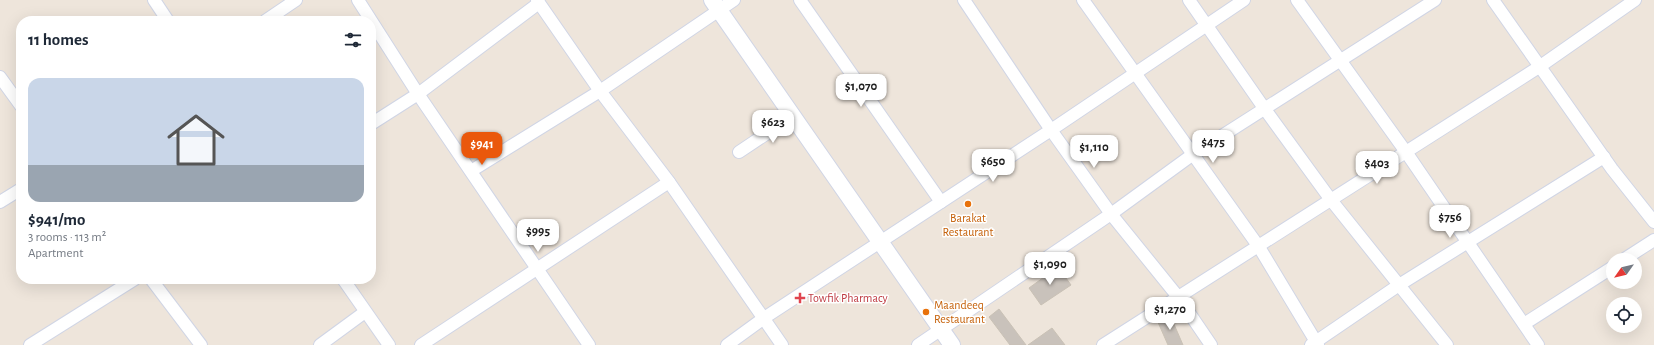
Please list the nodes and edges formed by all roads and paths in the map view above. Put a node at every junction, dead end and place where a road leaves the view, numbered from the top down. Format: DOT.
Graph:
graph roads {
  1 [pos="154,0"];
  2 [pos="296,0"];
  3 [pos="358,0"];
  4 [pos="734,0"];
  5 [pos="800,0"];
  6 [pos="964,0"];
  7 [pos="1083,0"];
  8 [pos="1190,0"];
  9 [pos="1244,0"];
  10 [pos="1297,0"];
  11 [pos="1435,0"];
  12 [pos="1492,0"];
  13 [pos="1635,0"];
  14 [pos="538,2"];
  15 [pos="716,5"];
  16 [pos="165,16"];
  17 [pos="272,16"];
  18 [pos="368,16"];
  19 [pos="1208,26"];
  20 [pos="376,28"];
  21 [pos="1341,60"];
  22 [pos="1539,67"];
  23 [pos="1135,74"];
  24 [pos="0,77"];
  25 [pos="600,91"];
  26 [pos="418,94"];
  27 [pos="16,99"];
  28 [pos="1264,108"];
  29 [pos="792,116"];
  30 [pos="376,121"];
  31 [pos="1051,130"];
  32 [pos="739,152"];
  33 [pos="1406,152"];
  34 [pos="1192,156"];
  35 [pos="1604,157"];
  36 [pos="471,172"];
  37 [pos="669,182"];
  38 [pos="16,192"];
  39 [pos="1331,200"];
  40 [pos="0,202"];
  41 [pos="941,202"];
  42 [pos="1111,214"];
  43 [pos="1654,222"];
  44 [pos="1654,240"];
  45 [pos="880,242"];
  46 [pos="1467,243"];
  47 [pos="1259,247"];
  48 [pos="1634,253"];
  49 [pos="537,268"];
  50 [pos="1606,271"];
  51 [pos="127,284"];
  52 [pos="155,284"];
  53 [pos="346,284"];
  54 [pos="1400,285"];
  55 [pos="1179,298"];
  56 [pos="365,312"];
  57 [pos="764,318"];
  58 [pos="1524,324"];
  59 [pos="942,329"];
  60 [pos="1315,344"];
  61 [pos="30,345"];
  62 [pos="201,345"];
  63 [pos="320,345"];
  64 [pos="389,345"];
  65 [pos="421,345"];
  66 [pos="589,345"];
  67 [pos="728,345"];
  68 [pos="782,345"];
  69 [pos="918,345"];
  70 [pos="952,345"];
  71 [pos="1104,345"];
  72 [pos="1211,345"];
  73 [pos="1447,345"];
  74 [pos="1538,345"];
  1 -- 16 [label="street"];
  2 -- 17 [label="street"];
  3 -- 18 [label="street"];
  4 -- 15 [label="street"];
  5 -- 41 [label="street"];
  6 -- 31 [label="street"];
  7 -- 23 [label="street"];
  8 -- 19 [label="street"];
  9 -- 19 [label="street"];
  10 -- 21 [label="street"];
  11 -- 21 [label="street"];
  12 -- 22 [label="street"];
  13 -- 22 [label="street"];
  14 -- 25 [label="street"];
  14 -- 26 [label="street"];
  15 -- 25 [label="street"];
  15 -- 29 [label="street"];
  19 -- 23 [label="street"];
  19 -- 28 [label="street"];
  20 -- 26 [label="street"];
  21 -- 28 [label="street"];
  21 -- 33 [label="street"];
  22 -- 33 [label="street"];
  22 -- 35 [label="street"];
  23 -- 31 [label="street"];
  23 -- 34 [label="street"];
  24 -- 27 [label="street"];
  25 -- 36 [label="street"];
  25 -- 37 [label="street"];
  26 -- 30 [label="street"];
  26 -- 36 [label="street"];
  28 -- 34 [label="street"];
  28 -- 39 [label="street"];
  29 -- 32 [label="street"];
  29 -- 45 [label="street"];
  31 -- 41 [label="street"];
  31 -- 42 [label="street"];
  33 -- 39 [label="street"];
  33 -- 46 [label="street"];
  34 -- 42 [label="street"];
  34 -- 47 [label="street"];
  35 -- 43 [label="street"];
  35 -- 46 [label="street"];
  36 -- 49 [label="street"];
  37 -- 49 [label="street"];
  37 -- 57 [label="street"];
  38 -- 40 [label="street"];
  39 -- 47 [label="street"];
  39 -- 54 [label="street"];
  41 -- 45 [label="street"];
  42 -- 55 [label="street"];
  42 -- 59 [label="street"];
  44 -- 48 [label="street"];
  45 -- 57 [label="street"];
  45 -- 59 [label="street"];
  46 -- 54 [label="street"];
  46 -- 58 [label="street"];
  47 -- 55 [label="street"];
  47 -- 60 [label="street"];
  49 -- 65 [label="street"];
  49 -- 66 [label="street"];
  50 -- 58 [label="street"];
  51 -- 61 [label="street"];
  52 -- 62 [label="street"];
  53 -- 56 [label="street"];
  54 -- 60 [label="street"];
  54 -- 73 [label="street"];
  55 -- 71 [label="street"];
  55 -- 72 [label="street"];
  56 -- 63 [label="street"];
  56 -- 64 [label="street"];
  57 -- 67 [label="street"];
  57 -- 68 [label="street"];
  58 -- 74 [label="street"];
  59 -- 69 [label="street"];
  59 -- 70 [label="street"];
}
